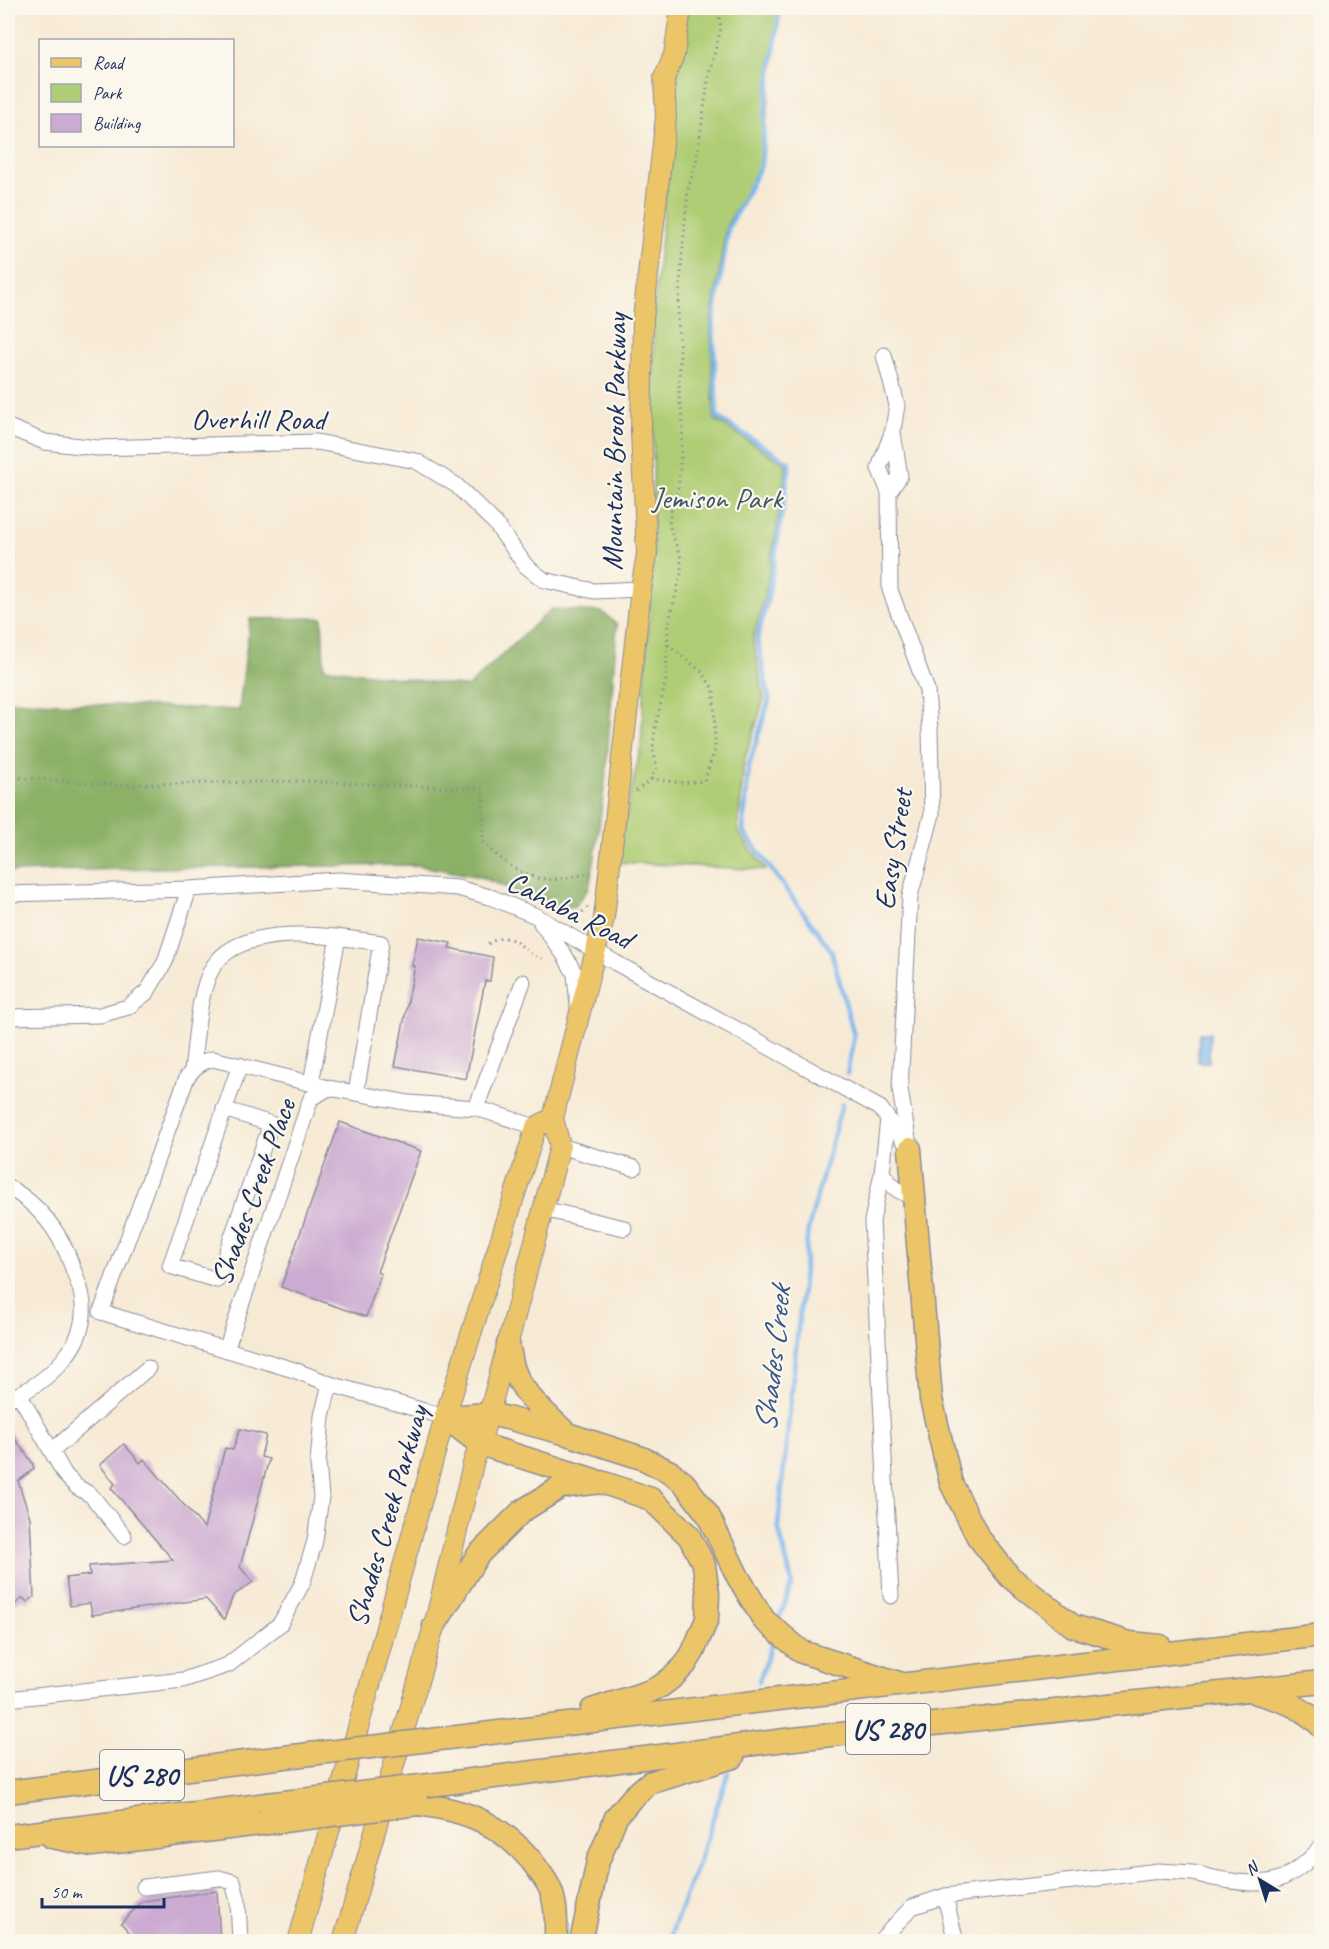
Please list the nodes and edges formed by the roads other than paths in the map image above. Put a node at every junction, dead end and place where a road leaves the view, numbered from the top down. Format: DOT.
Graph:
graph roads {
  1 [pos="681,8"];
  2 [pos="884,355"];
  3 [pos="8,427"];
  4 [pos="641,589"];
  5 [pos="189,889"];
  6 [pos="8,894"];
  7 [pos="536,916"];
  8 [pos="338,937"];
  9 [pos="595,950"];
  10 [pos="523,982"];
  11 [pos="579,1014"];
  12 [pos="8,1017"];
  13 [pos="240,1065"];
  14 [pos="192,1070"];
  15 [pos="311,1083"];
  16 [pos="329,1088"];
  17 [pos="356,1093"];
  18 [pos="476,1108"];
  19 [pos="224,1109"];
  20 [pos="888,1119"];
  21 [pos="544,1122"];
  22 [pos="560,1146"];
  23 [pos="910,1149"];
  24 [pos="634,1168"];
  25 [pos="882,1173"];
  26 [pos="8,1187"];
  27 [pos="914,1195"];
  28 [pos="543,1209"];
  29 [pos="624,1228"];
  30 [pos="83,1308"];
  31 [pos="101,1312"];
  32 [pos="508,1344"];
  33 [pos="226,1350"];
  34 [pos="148,1368"];
  35 [pos="330,1384"];
  36 [pos="13,1396"];
  37 [pos="489,1414"];
  38 [pos="445,1417"];
  39 [pos="567,1434"];
  40 [pos="480,1444"];
  41 [pos="52,1452"];
  42 [pos="602,1482"];
  43 [pos="124,1536"];
  44 [pos="891,1596"];
  45 [pos="434,1626"];
  46 [pos="1322,1635"];
  47 [pos="1207,1650"];
  48 [pos="1322,1682"];
  49 [pos="906,1685"];
  50 [pos="1246,1690"];
  51 [pos="8,1699"];
  52 [pos="540,1726"];
  53 [pos="1322,1727"];
  54 [pos="785,1740"];
  55 [pos="8,1792"];
  56 [pos="264,1814"];
  57 [pos="8,1836"];
  58 [pos="1322,1846"];
  59 [pos="144,1887"];
  60 [pos="945,1896"];
  61 [pos="240,1941"];
  62 [pos="298,1941"];
  63 [pos="344,1941"];
  64 [pos="556,1941"];
  65 [pos="581,1941"];
  66 [pos="879,1941"];
  67 [pos="953,1941"];
  1 -- 4 [label="main road, Mountain Brook Parkway"];
  2 -- 23 [label="street, Easy Street"];
  3 -- 4 [label="street, Overhill Road"];
  4 -- 9 [label="main road, Mountain Brook Parkway"];
  5 -- 6 [label="street, Cahaba Road"];
  5 -- 7 [label="street, Cahaba Road"];
  5 -- 12 [label="street"];
  7 -- 9 [label="street, Cahaba Road"];
  7 -- 11 [label="street"];
  8 -- 14 [label="street"];
  8 -- 15 [label="street"];
  8 -- 17 [label="street"];
  9 -- 11 [label="main road, Shades Creek Parkway"];
  9 -- 20 [label="street, Cahaba Road"];
  10 -- 18 [label="street"];
  11 -- 21 [label="main road, Shades Creek Parkway"];
  13 -- 14 [label="street"];
  13 -- 15 [label="street"];
  13 -- 19 [label="street"];
  14 -- 31 [label="street"];
  15 -- 16 [label="street"];
  16 -- 17 [label="street, Shades Creek Place"];
  16 -- 33 [label="street, Shades Creek Place"];
  17 -- 18 [label="street, Shades Creek Place"];
  18 -- 21 [label="street, Shades Creek Place"];
  19 -- 19 [label="street"];
  20 -- 23 [label="street, Cahaba Road"];
  20 -- 25 [label="street"];
  21 -- 22 [label="main road, Shades Creek Parkway"];
  21 -- 38 [label="main road, Shades Creek Parkway"];
  22 -- 24 [label="street"];
  22 -- 28 [label="main road, Shades Creek Parkway"];
  23 -- 27 [label="highway"];
  25 -- 27 [label="street"];
  25 -- 44 [label="street"];
  26 -- 30 [label="street"];
  27 -- 47 [label="highway"];
  28 -- 29 [label="street"];
  28 -- 32 [label="main road, Shades Creek Parkway"];
  30 -- 31 [label="street"];
  30 -- 36 [label="street"];
  31 -- 33 [label="street"];
  32 -- 37 [label="main road, Shades Creek Parkway"];
  32 -- 39 [label="highway"];
  33 -- 35 [label="street"];
  34 -- 41 [label="street"];
  35 -- 38 [label="street"];
  35 -- 51 [label="street"];
  36 -- 41 [label="street"];
  37 -- 38 [label="highway"];
  37 -- 39 [label="highway"];
  37 -- 40 [label="main road, Shades Creek Parkway"];
  38 -- 40 [label="highway"];
  38 -- 62 [label="main road, Shades Creek Parkway"];
  39 -- 49 [label="highway"];
  40 -- 42 [label="highway"];
  40 -- 45 [label="main road, Shades Creek Parkway"];
  41 -- 43 [label="street"];
  42 -- 45 [label="highway"];
  42 -- 52 [label="highway"];
  45 -- 63 [label="main road, Shades Creek Parkway"];
  46 -- 47 [label="highway, US 280"];
  47 -- 49 [label="highway, US 280"];
  48 -- 50 [label="highway, US 280"];
  49 -- 52 [label="highway, US 280"];
  50 -- 53 [label="highway"];
  50 -- 54 [label="highway, US 280"];
  52 -- 55 [label="highway, US 280, bridge"];
  54 -- 56 [label="highway, US 280, bridge"];
  54 -- 65 [label="highway"];
  56 -- 57 [label="highway"];
  56 -- 64 [label="highway, bridge"];
  58 -- 60 [label="street"];
  59 -- 61 [label="street"];
  60 -- 66 [label="street"];
  60 -- 67 [label="street"];
}
